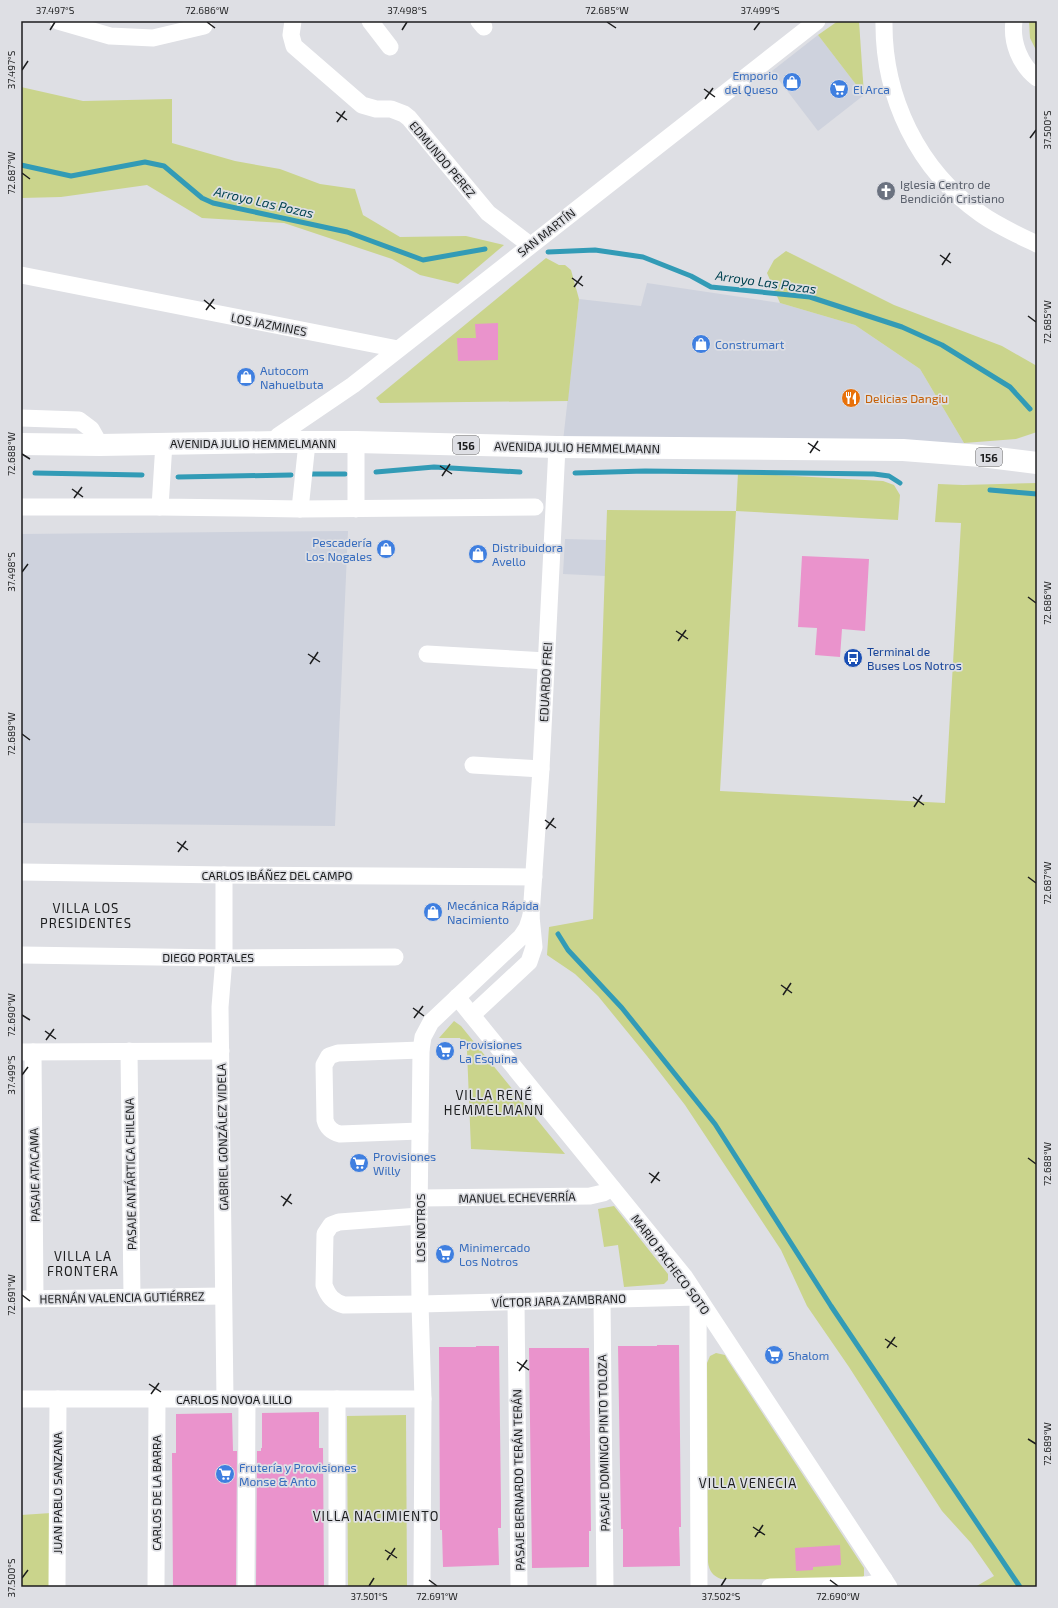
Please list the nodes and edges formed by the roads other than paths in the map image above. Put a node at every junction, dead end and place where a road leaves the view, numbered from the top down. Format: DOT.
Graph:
graph roads {
  1 [pos="58,21"];
  2 [pos="293,21"];
  3 [pos="370,21"];
  4 [pos="817,21"];
  5 [pos="884,21"];
  6 [pos="1014,21"];
  7 [pos="204,26"];
  8 [pos="390,47"];
  9 [pos="1037,78"];
  10 [pos="1037,244"];
  11 [pos="530,245"];
  12 [pos="21,275"];
  13 [pos="398,349"];
  14 [pos="21,418"];
  15 [pos="277,442"];
  16 [pos="356,442"];
  17 [pos="307,443"];
  18 [pos="21,444"];
  19 [pos="164,444"];
  20 [pos="100,445"];
  21 [pos="557,447"];
  22 [pos="1037,463"];
  23 [pos="21,507"];
  24 [pos="160,507"];
  25 [pos="535,508"];
  26 [pos="300,509"];
  27 [pos="356,509"];
  28 [pos="427,654"];
  29 [pos="546,661"];
  30 [pos="473,765"];
  31 [pos="541,769"];
  32 [pos="21,872"];
  33 [pos="224,875"];
  34 [pos="534,877"];
  35 [pos="531,916"];
  36 [pos="21,955"];
  37 [pos="395,957"];
  38 [pos="224,958"];
  39 [pos="457,997"];
  40 [pos="472,1015"];
  41 [pos="421,1050"];
  42 [pos="129,1051"];
  43 [pos="221,1051"];
  44 [pos="27,1052"];
  45 [pos="420,1131"];
  46 [pos="612,1188"];
  47 [pos="420,1198"];
  48 [pos="419,1216"];
  49 [pos="223,1296"];
  50 [pos="698,1296"];
  51 [pos="132,1297"];
  52 [pos="28,1298"];
  53 [pos="602,1299"];
  54 [pos="516,1302"];
  55 [pos="420,1304"];
  56 [pos="21,1399"];
  57 [pos="58,1399"];
  58 [pos="156,1399"];
  59 [pos="225,1399"];
  60 [pos="247,1399"];
  61 [pos="337,1399"];
  62 [pos="423,1400"];
  63 [pos="887,1583"];
  64 [pos="57,1587"];
  65 [pos="156,1587"];
  66 [pos="246,1587"];
  67 [pos="336,1587"];
  68 [pos="422,1587"];
  69 [pos="519,1587"];
  70 [pos="605,1587"];
  71 [pos="700,1587"];
  72 [pos="770,1587"];
  1 -- 7 [label="street"];
  2 -- 11 [label="street, EDMUNDO PEREZ"];
  3 -- 8 [label="street"];
  4 -- 11 [label="street, SAN MARTÍN"];
  5 -- 10 [label="street"];
  6 -- 9 [label="street"];
  11 -- 13 [label="street, SAN MARTÍN"];
  12 -- 13 [label="street, LOS JAZMINES"];
  13 -- 15 [label="street, SAN MARTÍN"];
  14 -- 20 [label="street"];
  15 -- 17 [label="highway, AVENIDA JULIO HEMMELMANN / 156"];
  15 -- 19 [label="highway, AVENIDA JULIO HEMMELMANN / 156"];
  16 -- 17 [label="highway, AVENIDA JULIO HEMMELMANN / 156"];
  16 -- 21 [label="highway, AVENIDA JULIO HEMMELMANN / 156"];
  16 -- 27 [label="street"];
  17 -- 26 [label="street"];
  18 -- 20 [label="highway, AVENIDA JULIO HEMMELMANN / 156"];
  19 -- 20 [label="highway, AVENIDA JULIO HEMMELMANN / 156"];
  19 -- 24 [label="street"];
  21 -- 22 [label="highway, AVENIDA JULIO HEMMELMANN / 156"];
  21 -- 29 [label="street, EDUARDO FREI"];
  23 -- 24 [label="street"];
  24 -- 26 [label="street"];
  25 -- 27 [label="street"];
  26 -- 27 [label="street"];
  28 -- 29 [label="street"];
  29 -- 31 [label="street, EDUARDO FREI"];
  30 -- 31 [label="street"];
  31 -- 34 [label="street, EDUARDO FREI"];
  32 -- 33 [label="street, CARLOS IBÁÑEZ DEL CAMPO"];
  33 -- 34 [label="street, CARLOS IBÁÑEZ DEL CAMPO"];
  33 -- 38 [label="street, GABRIEL GONZÁLEZ VIDELA"];
  34 -- 35 [label="street, EDUARDO FREI"];
  35 -- 39 [label="street, LOS NOTROS"];
  35 -- 40 [label="street"];
  36 -- 38 [label="street, DIEGO PORTALES"];
  37 -- 38 [label="street, DIEGO PORTALES"];
  38 -- 43 [label="street, GABRIEL GONZÁLEZ VIDELA"];
  39 -- 40 [label="street, MARIO PACHECO SOTO"];
  39 -- 41 [label="street, LOS NOTROS"];
  40 -- 46 [label="street, MARIO PACHECO SOTO"];
  41 -- 45 [label="street, LOS NOTROS"];
  41 -- 45 [label="street"];
  42 -- 43 [label="street"];
  42 -- 44 [label="street"];
  42 -- 51 [label="street, PASAJE ANTÁRTICA CHILENA"];
  43 -- 49 [label="street, GABRIEL GONZÁLEZ VIDELA"];
  44 -- 52 [label="street, PASAJE ATACAMA"];
  45 -- 47 [label="street, LOS NOTROS"];
  46 -- 47 [label="street, MANUEL ECHEVERRÍA"];
  46 -- 50 [label="street, MARIO PACHECO SOTO"];
  47 -- 48 [label="street, LOS NOTROS"];
  48 -- 55 [label="street, LOS NOTROS"];
  48 -- 55 [label="street, VÍCTOR JARA ZAMBRANO"];
  49 -- 51 [label="street, HERNÁN VALENCIA GUTIÉRREZ"];
  49 -- 59 [label="street, GABRIEL GONZÁLEZ VIDELA"];
  50 -- 53 [label="street, VÍCTOR JARA ZAMBRANO"];
  50 -- 63 [label="street, MARIO PACHECO SOTO"];
  50 -- 71 [label="street"];
  51 -- 52 [label="street, HERNÁN VALENCIA GUTIÉRREZ"];
  53 -- 54 [label="street, VÍCTOR JARA ZAMBRANO"];
  53 -- 70 [label="street, PASAJE DOMINGO PINTO TOLOZA"];
  54 -- 55 [label="street, VÍCTOR JARA ZAMBRANO"];
  54 -- 69 [label="street, PASAJE BERNARDO TERÁN TERÁN"];
  55 -- 62 [label="street, LOS NOTROS"];
  56 -- 57 [label="street, CARLOS NOVOA LILLO"];
  57 -- 58 [label="street, CARLOS NOVOA LILLO"];
  57 -- 64 [label="street, JUAN PABLO SANZANA"];
  58 -- 59 [label="street, CARLOS NOVOA LILLO"];
  58 -- 65 [label="street, CARLOS DE LA BARRA"];
  59 -- 60 [label="street, CARLOS NOVOA LILLO"];
  60 -- 61 [label="street, CARLOS NOVOA LILLO"];
  60 -- 66 [label="street"];
  61 -- 62 [label="street, CARLOS NOVOA LILLO"];
  61 -- 67 [label="street"];
  62 -- 68 [label="street, LOS NOTROS"];
  63 -- 72 [label="street"];
}
